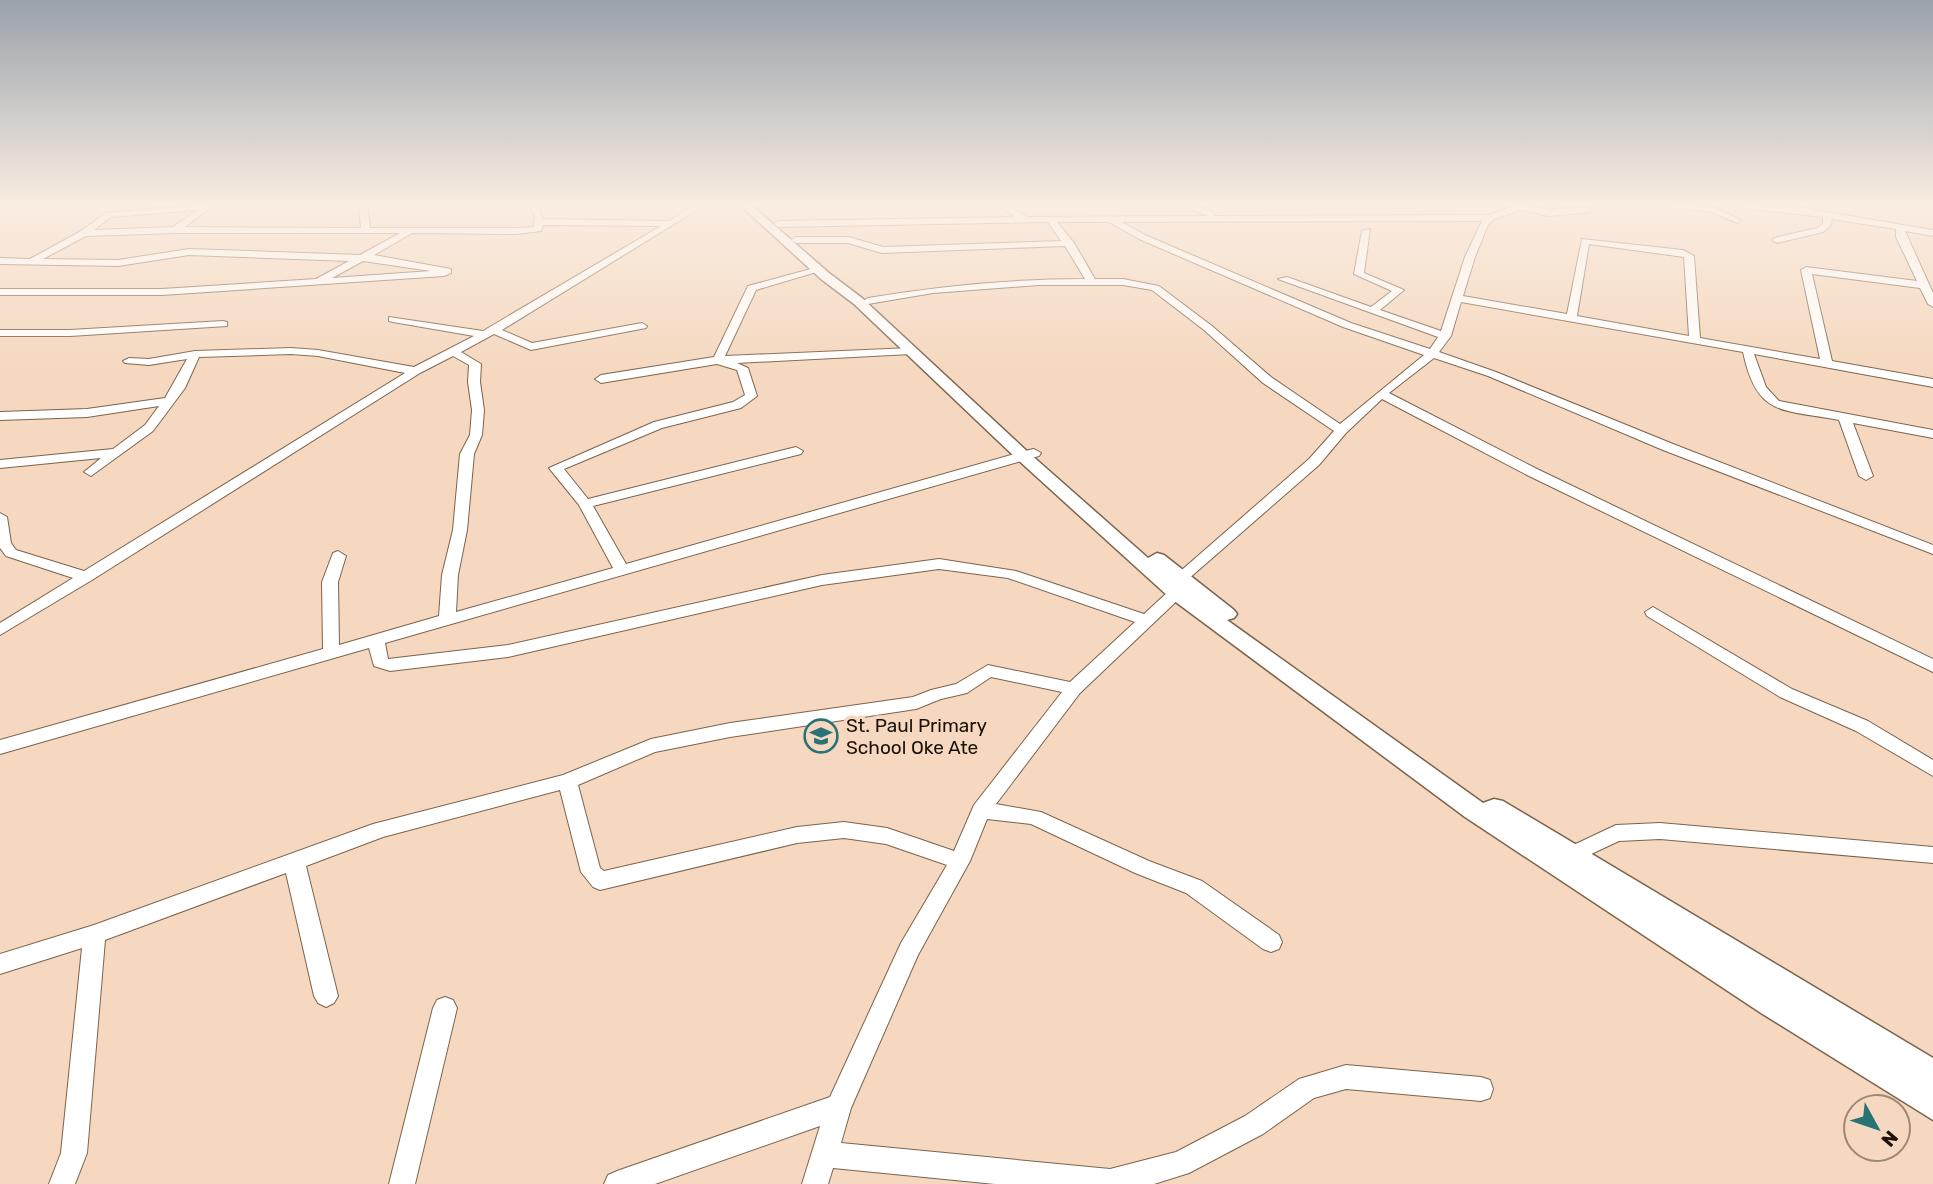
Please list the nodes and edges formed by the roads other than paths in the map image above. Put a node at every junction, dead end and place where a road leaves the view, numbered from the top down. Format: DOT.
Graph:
graph roads {
  1 [pos="60,260"];
  2 [pos="136,260"];
  3 [pos="354,260"];
  4 [pos="389,260"];
  5 [pos="609,260"];
  6 [pos="807,260"];
  7 [pos="820,260"];
  8 [pos="1079,260"];
  9 [pos="1195,260"];
  10 [pos="1362,260"];
  11 [pos="1470,260"];
  12 [pos="1584,260"];
  13 [pos="1689,260"];
  14 [pos="1913,260"];
  15 [pos="818,270"];
  16 [pos="1283,279"];
  17 [pos="318,282"];
  18 [pos="1092,282"];
  19 [pos="1924,285"];
  20 [pos="0,292"];
  21 [pos="1458,298"];
  22 [pos="868,301"];
  23 [pos="1933,304"];
  24 [pos="1372,311"];
  25 [pos="393,319"];
  26 [pos="1572,320"];
  27 [pos="223,324"];
  28 [pos="642,326"];
  29 [pos="489,332"];
  30 [pos="0,333"];
  31 [pos="1445,336"];
  32 [pos="1695,341"];
  33 [pos="911,351"];
  34 [pos="1748,351"];
  35 [pos="454,352"];
  36 [pos="195,354"];
  37 [pos="1431,355"];
  38 [pos="718,360"];
  39 [pos="128,361"];
  40 [pos="1827,365"];
  41 [pos="416,371"];
  42 [pos="601,379"];
  43 [pos="1933,383"];
  44 [pos="1381,394"];
  45 [pos="168,401"];
  46 [pos="0,416"];
  47 [pos="1845,418"];
  48 [pos="1341,430"];
  49 [pos="1933,434"];
  50 [pos="796,451"];
  51 [pos="114,453"];
  52 [pos="1028,455"];
  53 [pos="0,464"];
  54 [pos="91,472"];
  55 [pos="1866,475"];
  56 [pos="585,504"];
  57 [pos="0,517"];
  58 [pos="1933,551"];
  59 [pos="338,556"];
  60 [pos="622,570"];
  61 [pos="87,577"];
  62 [pos="1179,586"];
  63 [pos="1653,612"];
  64 [pos="447,621"];
  65 [pos="1148,621"];
  66 [pos="0,630"];
  67 [pos="376,640"];
  68 [pos="331,653"];
  69 [pos="1933,666"];
  70 [pos="1074,689"];
  71 [pos="0,747"];
  72 [pos="1933,769"];
  73 [pos="567,781"];
  74 [pos="981,810"];
  75 [pos="1572,855"];
  76 [pos="1933,855"];
  77 [pos="295,861"];
  78 [pos="960,861"];
  79 [pos="94,934"];
  80 [pos="1271,942"];
  81 [pos="0,964"];
  82 [pos="326,996"];
  83 [pos="445,1008"];
  84 [pos="1933,1076"];
  85 [pos="1481,1089"];
  86 [pos="1933,1105"];
  87 [pos="839,1107"];
  88 [pos="824,1154"];
  89 [pos="62,1184"];
  90 [pos="402,1184"];
  91 [pos="617,1184"];
  92 [pos="815,1184"];
  1 -- 2 [label="street"];
  3 -- 17 [label="street"];
  4 -- 17 [label="street"];
  5 -- 29 [label="street"];
  6 -- 15 [label="main road"];
  7 -- 22 [label="main road"];
  8 -- 18 [label="street"];
  9 -- 37 [label="street"];
  10 -- 24 [label="street"];
  11 -- 21 [label="street"];
  12 -- 26 [label="street"];
  13 -- 32 [label="street"];
  14 -- 19 [label="street"];
  15 -- 33 [label="main road"];
  15 -- 38 [label="street"];
  16 -- 24 [label="street"];
  17 -- 20 [label="street"];
  18 -- 22 [label="street"];
  18 -- 48 [label="street"];
  19 -- 23 [label="street"];
  19 -- 40 [label="street"];
  21 -- 26 [label="street"];
  21 -- 31 [label="street"];
  22 -- 52 [label="main road"];
  24 -- 31 [label="street"];
  25 -- 29 [label="street"];
  26 -- 32 [label="street"];
  27 -- 30 [label="street"];
  28 -- 29 [label="street"];
  29 -- 35 [label="street"];
  31 -- 37 [label="street"];
  32 -- 34 [label="street"];
  33 -- 38 [label="street"];
  33 -- 52 [label="main road"];
  34 -- 40 [label="street"];
  34 -- 47 [label="street"];
  35 -- 41 [label="street"];
  35 -- 64 [label="street"];
  36 -- 39 [label="street"];
  36 -- 41 [label="street"];
  36 -- 45 [label="street"];
  37 -- 44 [label="street"];
  37 -- 58 [label="street"];
  38 -- 42 [label="street"];
  38 -- 56 [label="street"];
  40 -- 43 [label="street"];
  41 -- 61 [label="street"];
  44 -- 48 [label="street"];
  44 -- 69 [label="street"];
  45 -- 46 [label="street"];
  45 -- 51 [label="street"];
  47 -- 49 [label="street"];
  47 -- 55 [label="street"];
  48 -- 62 [label="street"];
  50 -- 56 [label="street"];
  51 -- 53 [label="street"];
  51 -- 54 [label="street"];
  52 -- 60 [label="street"];
  52 -- 62 [label="main road"];
  56 -- 60 [label="street"];
  57 -- 61 [label="street"];
  59 -- 68 [label="street"];
  60 -- 64 [label="street"];
  61 -- 66 [label="street"];
  62 -- 65 [label="street"];
  62 -- 75 [label="main road"];
  62 -- 86 [label="main road"];
  63 -- 72 [label="street"];
  64 -- 67 [label="street"];
  65 -- 67 [label="street"];
  65 -- 70 [label="street"];
  67 -- 68 [label="street"];
  68 -- 71 [label="street"];
  70 -- 73 [label="street"];
  70 -- 74 [label="street"];
  73 -- 77 [label="street"];
  73 -- 78 [label="street"];
  74 -- 78 [label="street"];
  74 -- 80 [label="street"];
  75 -- 76 [label="street"];
  75 -- 84 [label="main road"];
  77 -- 79 [label="street"];
  77 -- 82 [label="street"];
  78 -- 87 [label="street"];
  79 -- 81 [label="street"];
  79 -- 89 [label="street"];
  83 -- 90 [label="street"];
  85 -- 88 [label="street"];
  87 -- 88 [label="street"];
  87 -- 91 [label="street"];
  88 -- 92 [label="street"];
}
